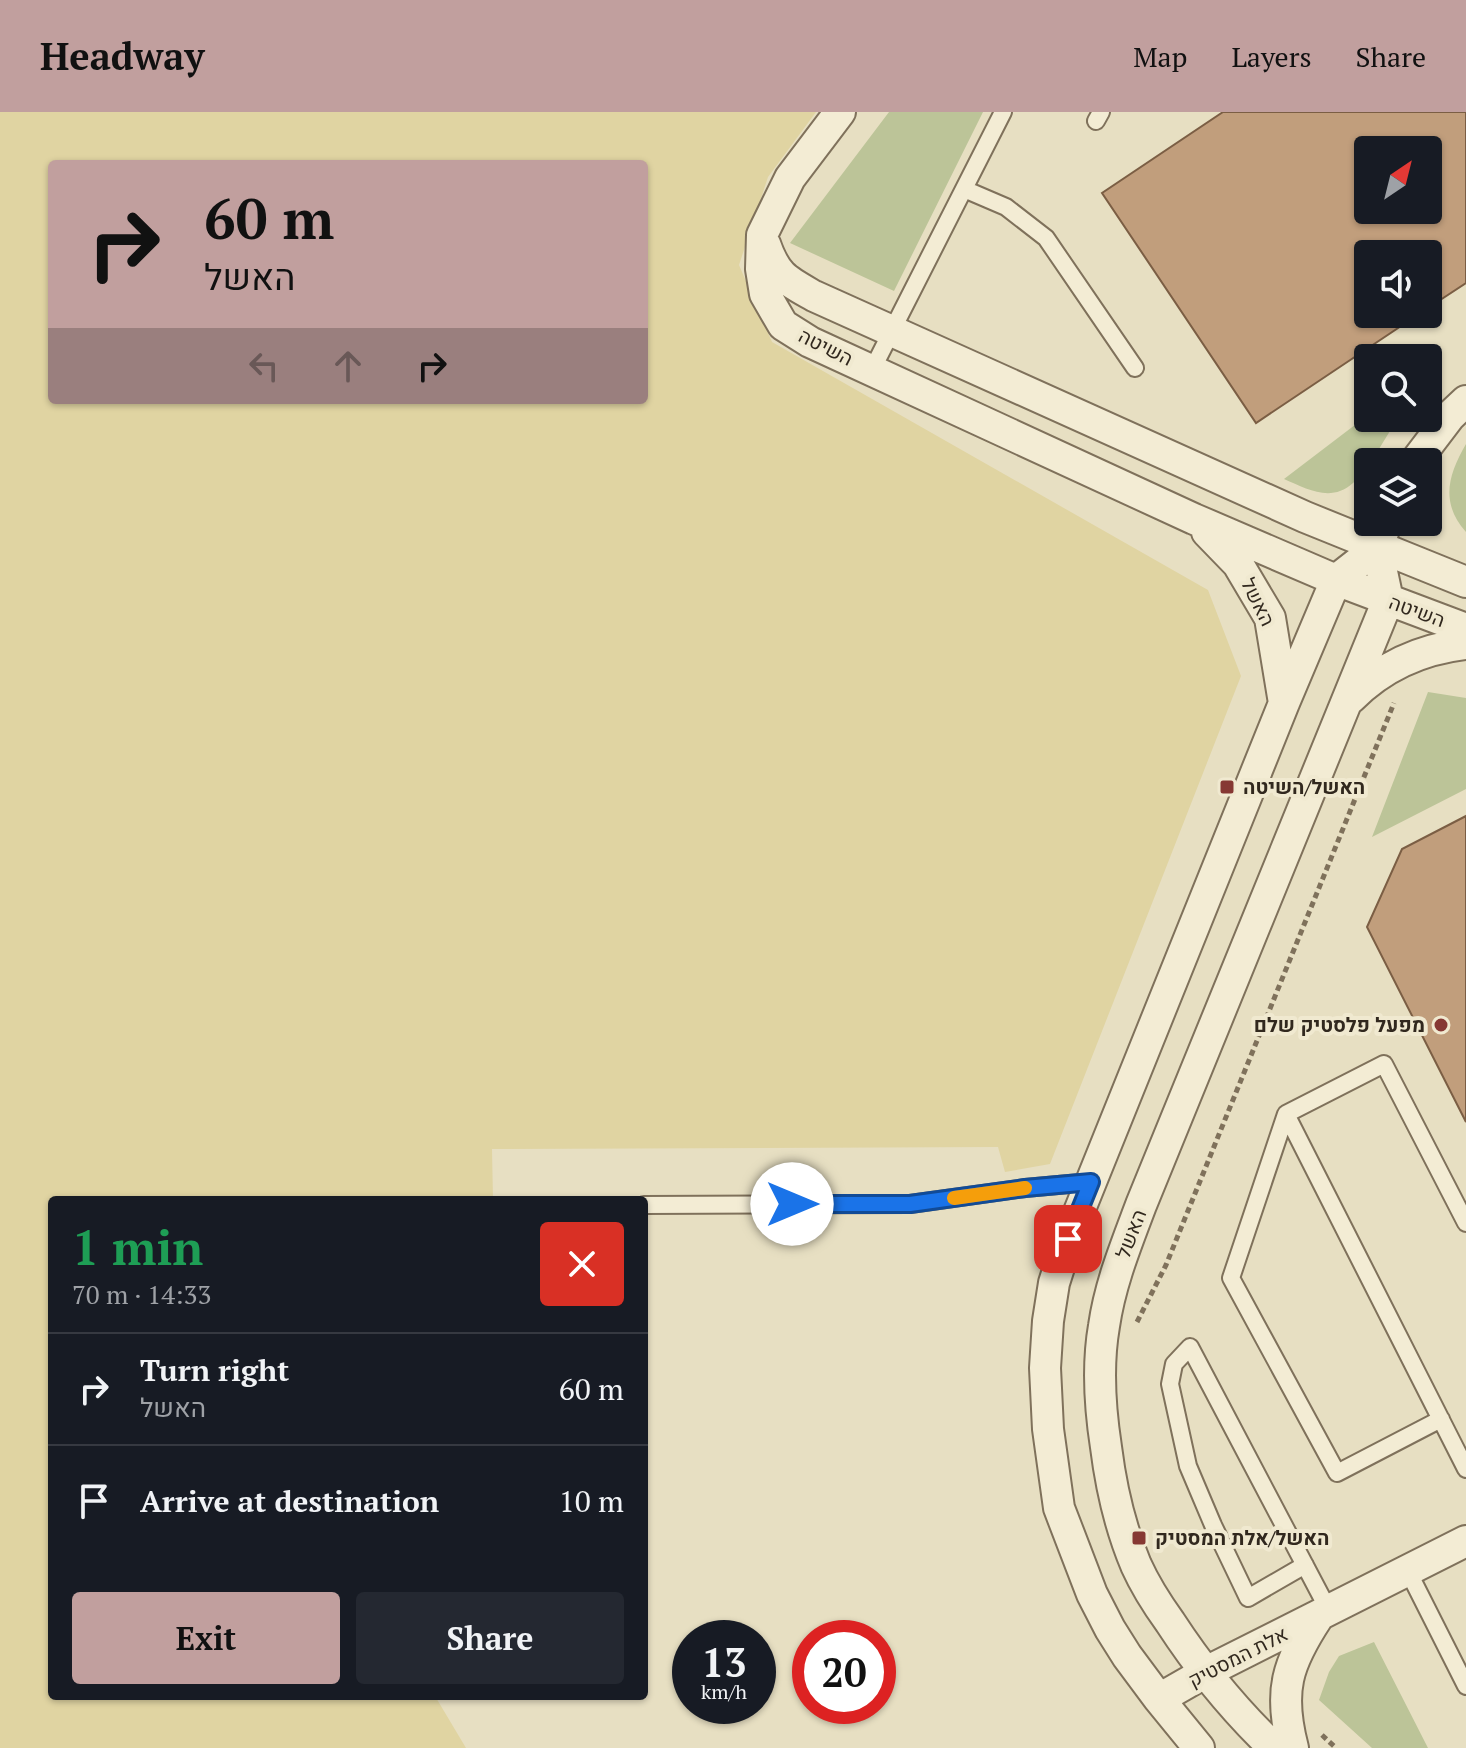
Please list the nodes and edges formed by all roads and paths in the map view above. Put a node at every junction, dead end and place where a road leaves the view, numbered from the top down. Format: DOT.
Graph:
graph roads {
  1 [pos="840,112"];
  2 [pos="1003,112"];
  3 [pos="964,189"];
  4 [pos="762,235"];
  5 [pos="892,331"];
  6 [pos="1135,368"];
  7 [pos="872,370"];
  8 [pos="1466,401"];
  9 [pos="1426,448"];
  10 [pos="1194,519"];
  11 [pos="1354,528"];
  12 [pos="1381,536"];
  13 [pos="1382,536"];
  14 [pos="1384,536"];
  15 [pos="1336,580"];
  16 [pos="1466,582"];
  17 [pos="1388,600"];
  18 [pos="1466,629"];
  19 [pos="1466,644"];
  20 [pos="1284,703"];
  21 [pos="1344,705"];
  22 [pos="1286,1114"];
  23 [pos="1091,1182"];
  24 [pos="648,1205"];
  25 [pos="1466,1223"];
  26 [pos="1441,1419"];
  27 [pos="1466,1469"];
  28 [pos="1466,1541"];
  29 [pos="1305,1565"];
  30 [pos="1408,1571"];
  31 [pos="1323,1614"];
  32 [pos="1206,1672"];
  33 [pos="1466,1686"];
  34 [pos="1159,1699"];
  35 [pos="1199,1748"];
  36 [pos="1274,1748"];
  37 [pos="1293,1748"];
  1 -- 4 [label="street"];
  2 -- 3 [label="lane"];
  3 -- 5 [label="lane"];
  3 -- 6 [label="lane"];
  4 -- 5 [label="street, השיטה"];
  4 -- 7 [label="street, השיטה"];
  5 -- 7 [label="lane"];
  5 -- 11 [label="street, השיטה"];
  7 -- 10 [label="street, השיטה"];
  8 -- 9 [label="street"];
  10 -- 15 [label="street, השיטה"];
  10 -- 20 [label="street, האשל"];
  12 -- 15 [label="street"];
  13 -- 17 [label="street"];
  14 -- 16 [label="street, השיטה"];
  15 -- 17 [label="street, השיטה"];
  15 -- 20 [label="street"];
  17 -- 18 [label="street, השיטה"];
  17 -- 21 [label="street, האשל"];
  19 -- 21 [label="street, האשל"];
  20 -- 23 [label="street"];
  21 -- 32 [label="street, האשל"];
  22 -- 25 [label="lane"];
  22 -- 26 [label="lane"];
  22 -- 26 [label="lane"];
  23 -- 24 [label="lane"];
  23 -- 34 [label="street"];
  26 -- 27 [label="lane"];
  28 -- 30 [label="street, אלת המסטיק"];
  29 -- 29 [label="lane"];
  29 -- 31 [label="lane"];
  30 -- 31 [label="street, אלת המסטיק"];
  30 -- 33 [label="lane"];
  31 -- 32 [label="street, אלת המסטיק"];
  31 -- 37 [label="street, אלת המסטיק"];
  32 -- 34 [label="street, אלת המסטיק"];
  32 -- 36 [label="street, האשל"];
  34 -- 35 [label="street"];
}
